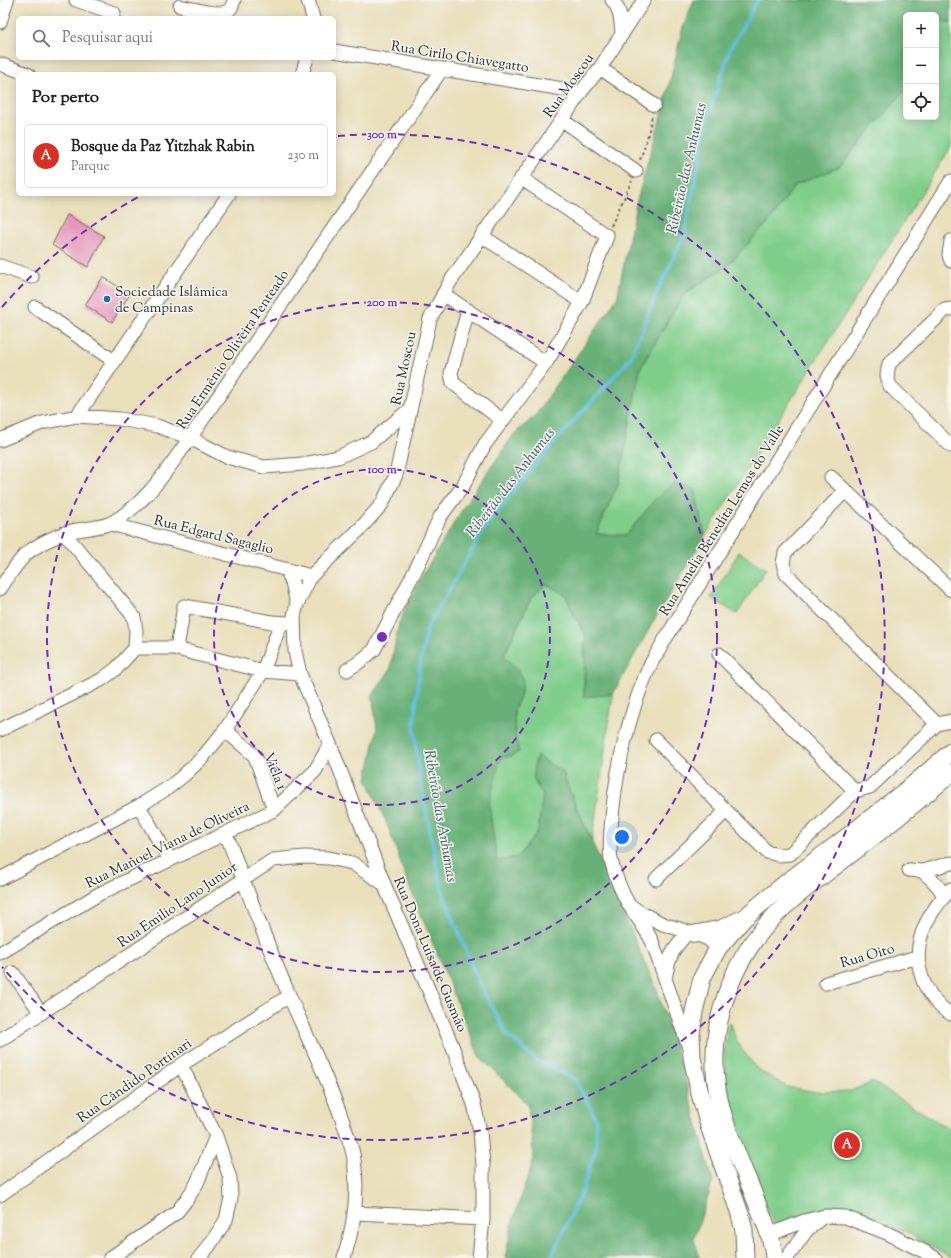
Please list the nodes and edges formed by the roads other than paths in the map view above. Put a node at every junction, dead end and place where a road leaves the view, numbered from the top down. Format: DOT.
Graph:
graph roads {
  1 [pos="7,0"];
  2 [pos="76,0"];
  3 [pos="234,0"];
  4 [pos="308,0"];
  5 [pos="612,0"];
  6 [pos="644,0"];
  7 [pos="180,6"];
  8 [pos="114,13"];
  9 [pos="312,16"];
  10 [pos="0,22"];
  11 [pos="622,35"];
  12 [pos="336,51"];
  13 [pos="306,60"];
  14 [pos="0,64"];
  15 [pos="600,68"];
  16 [pos="442,69"];
  17 [pos="22,72"];
  18 [pos="303,72"];
  19 [pos="581,92"];
  20 [pos="654,104"];
  21 [pos="562,120"];
  22 [pos="636,171"];
  23 [pos="521,178"];
  24 [pos="951,181"];
  25 [pos="228,196"];
  26 [pos="482,236"];
  27 [pos="951,241"];
  28 [pos="951,261"];
  29 [pos="0,266"];
  30 [pos="32,277"];
  31 [pos="444,294"];
  32 [pos="582,302"];
  33 [pos="35,307"];
  34 [pos="951,309"];
  35 [pos="468,310"];
  36 [pos="114,361"];
  37 [pos="546,363"];
  38 [pos="410,409"];
  39 [pos="77,416"];
  40 [pos="502,420"];
  41 [pos="190,438"];
  42 [pos="0,440"];
  43 [pos="951,446"];
  44 [pos="831,477"];
  45 [pos="846,491"];
  46 [pos="110,524"];
  47 [pos="64,533"];
  48 [pos="286,569"];
  49 [pos="311,576"];
  50 [pos="0,588"];
  51 [pos="951,590"];
  52 [pos="296,604"];
  53 [pos="135,648"];
  54 [pos="177,648"];
  55 [pos="719,654"];
  56 [pos="347,670"];
  57 [pos="263,671"];
  58 [pos="300,674"];
  59 [pos="951,721"];
  60 [pos="937,724"];
  61 [pos="0,730"];
  62 [pos="225,730"];
  63 [pos="656,740"];
  64 [pos="330,744"];
  65 [pos="951,752"];
  66 [pos="951,773"];
  67 [pos="855,791"];
  68 [pos="139,806"];
  69 [pos="274,810"];
  70 [pos="726,811"];
  71 [pos="226,833"];
  72 [pos="170,860"];
  73 [pos="951,863"];
  74 [pos="0,878"];
  75 [pos="243,879"];
  76 [pos="656,879"];
  77 [pos="384,884"];
  78 [pos="947,892"];
  79 [pos="629,904"];
  80 [pos="744,918"];
  81 [pos="692,933"];
  82 [pos="718,948"];
  83 [pos="0,953"];
  84 [pos="917,958"];
  85 [pos="13,973"];
  86 [pos="665,979"];
  87 [pos="731,980"];
  88 [pos="826,984"];
  89 [pos="289,996"];
  90 [pos="41,1013"];
  91 [pos="951,1014"];
  92 [pos="0,1040"];
  93 [pos="692,1057"];
  94 [pos="181,1065"];
  95 [pos="216,1136"];
  96 [pos="0,1195"];
  97 [pos="355,1213"];
  98 [pos="825,1216"];
  99 [pos="483,1219"];
  100 [pos="769,1234"];
  101 [pos="746,1256"];
  102 [pos="110,1258"];
  103 [pos="199,1258"];
  104 [pos="344,1258"];
  105 [pos="479,1258"];
  106 [pos="774,1258"];
  107 [pos="787,1258"];
  108 [pos="935,1258"];
  1 -- 10 [label="street"];
  2 -- 8 [label="street"];
  3 -- 7 [label="street"];
  4 -- 9 [label="street"];
  5 -- 11 [label="street"];
  6 -- 11 [label="street, Rua Moscou"];
  11 -- 15 [label="street, Rua Moscou"];
  12 -- 16 [label="street, Rua Cirilo Chiavegatto"];
  13 -- 18 [label="street"];
  14 -- 17 [label="street"];
  15 -- 19 [label="street, Rua Moscou"];
  15 -- 20 [label="street"];
  16 -- 19 [label="street, Rua Cirilo Chiavegatto"];
  16 -- 41 [label="street, Rua Ermênio Oliveira Penteado"];
  19 -- 21 [label="street, Rua Moscou"];
  21 -- 22 [label="street"];
  21 -- 23 [label="street, Rua Moscou"];
  23 -- 26 [label="street, Rua Moscou"];
  23 -- 32 [label="street"];
  24 -- 79 [label="street, Rua Amelia Benedita Lemos do Valle"];
  25 -- 36 [label="street"];
  26 -- 31 [label="street, Rua Moscou"];
  26 -- 32 [label="street"];
  27 -- 28 [label="street"];
  29 -- 30 [label="street"];
  31 -- 35 [label="street"];
  31 -- 38 [label="street, Rua Moscou"];
  32 -- 37 [label="street"];
  33 -- 36 [label="street"];
  34 -- 43 [label="street"];
  35 -- 37 [label="street"];
  35 -- 40 [label="street"];
  36 -- 39 [label="street"];
  37 -- 40 [label="street"];
  38 -- 41 [label="street"];
  38 -- 49 [label="street, Rua Moscou"];
  39 -- 41 [label="street"];
  39 -- 42 [label="street"];
  40 -- 56 [label="street"];
  41 -- 46 [label="street, Rua Ermênio Oliveira Penteado"];
  44 -- 45 [label="street"];
  45 -- 51 [label="street"];
  45 -- 60 [label="street"];
  46 -- 47 [label="street, Rua Ermênio Oliveira Penteado"];
  46 -- 48 [label="street, Rua Edgard Sagaglio"];
  47 -- 50 [label="street, Rua Ermênio Oliveira Penteado"];
  47 -- 53 [label="street"];
  48 -- 49 [label="street, Rua Edgard Sagaglio"];
  48 -- 52 [label="street"];
  49 -- 52 [label="street, Rua Moscou"];
  52 -- 58 [label="street, Rua Moscou"];
  53 -- 54 [label="street"];
  53 -- 61 [label="street"];
  54 -- 57 [label="street"];
  54 -- 57 [label="street"];
  55 -- 67 [label="street"];
  57 -- 58 [label="street"];
  57 -- 62 [label="street"];
  58 -- 64 [label="street, Rua Dona Luísa de Gusmão"];
  59 -- 60 [label="street"];
  60 -- 67 [label="street"];
  62 -- 68 [label="street"];
  62 -- 69 [label="street, Viela 1"];
  63 -- 70 [label="street"];
  64 -- 69 [label="street, Rua Manoel Viana de Oliveira"];
  64 -- 77 [label="street, Rua Dona Luísa de Gusmão"];
  65 -- 80 [label="main road"];
  66 -- 87 [label="main road"];
  67 -- 70 [label="street"];
  68 -- 72 [label="street"];
  68 -- 74 [label="street"];
  69 -- 71 [label="street, Rua Manoel Viana de Oliveira"];
  70 -- 76 [label="street"];
  71 -- 72 [label="street, Rua Manoel Viana de Oliveira"];
  71 -- 75 [label="street"];
  72 -- 83 [label="street, Rua Manoel Viana de Oliveira"];
  73 -- 78 [label="street"];
  75 -- 77 [label="street, Rua Emilio Lano Junior"];
  75 -- 89 [label="street"];
  75 -- 90 [label="street, Rua Emilio Lano Junior"];
  77 -- 99 [label="street, Rua Dona Luísa de Gusmão"];
  78 -- 84 [label="street"];
  79 -- 81 [label="street"];
  79 -- 86 [label="street, Rua Amelia Benedita Lemos do Valle"];
  80 -- 81 [label="main road"];
  80 -- 82 [label="main road"];
  81 -- 82 [label="street"];
  81 -- 86 [label="street"];
  82 -- 87 [label="main road"];
  82 -- 93 [label="main road"];
  84 -- 88 [label="street, Rua Oito"];
  84 -- 91 [label="street"];
  85 -- 90 [label="street"];
  86 -- 93 [label="street, Rua Amelia Benedita Lemos do Valle"];
  87 -- 100 [label="main road"];
  89 -- 94 [label="street, Rua Cândido Portinari"];
  89 -- 97 [label="street"];
  90 -- 92 [label="street, Rua Emilio Lano Junior"];
  93 -- 101 [label="main road"];
  94 -- 95 [label="street"];
  94 -- 96 [label="street, Rua Cândido Portinari"];
  95 -- 102 [label="street"];
  95 -- 103 [label="street"];
  97 -- 99 [label="street"];
  97 -- 104 [label="street"];
  98 -- 100 [label="street"];
  98 -- 107 [label="street"];
  98 -- 108 [label="street"];
  99 -- 105 [label="street, Rua Dona Luísa de Gusmão"];
  100 -- 106 [label="main road"];
}
